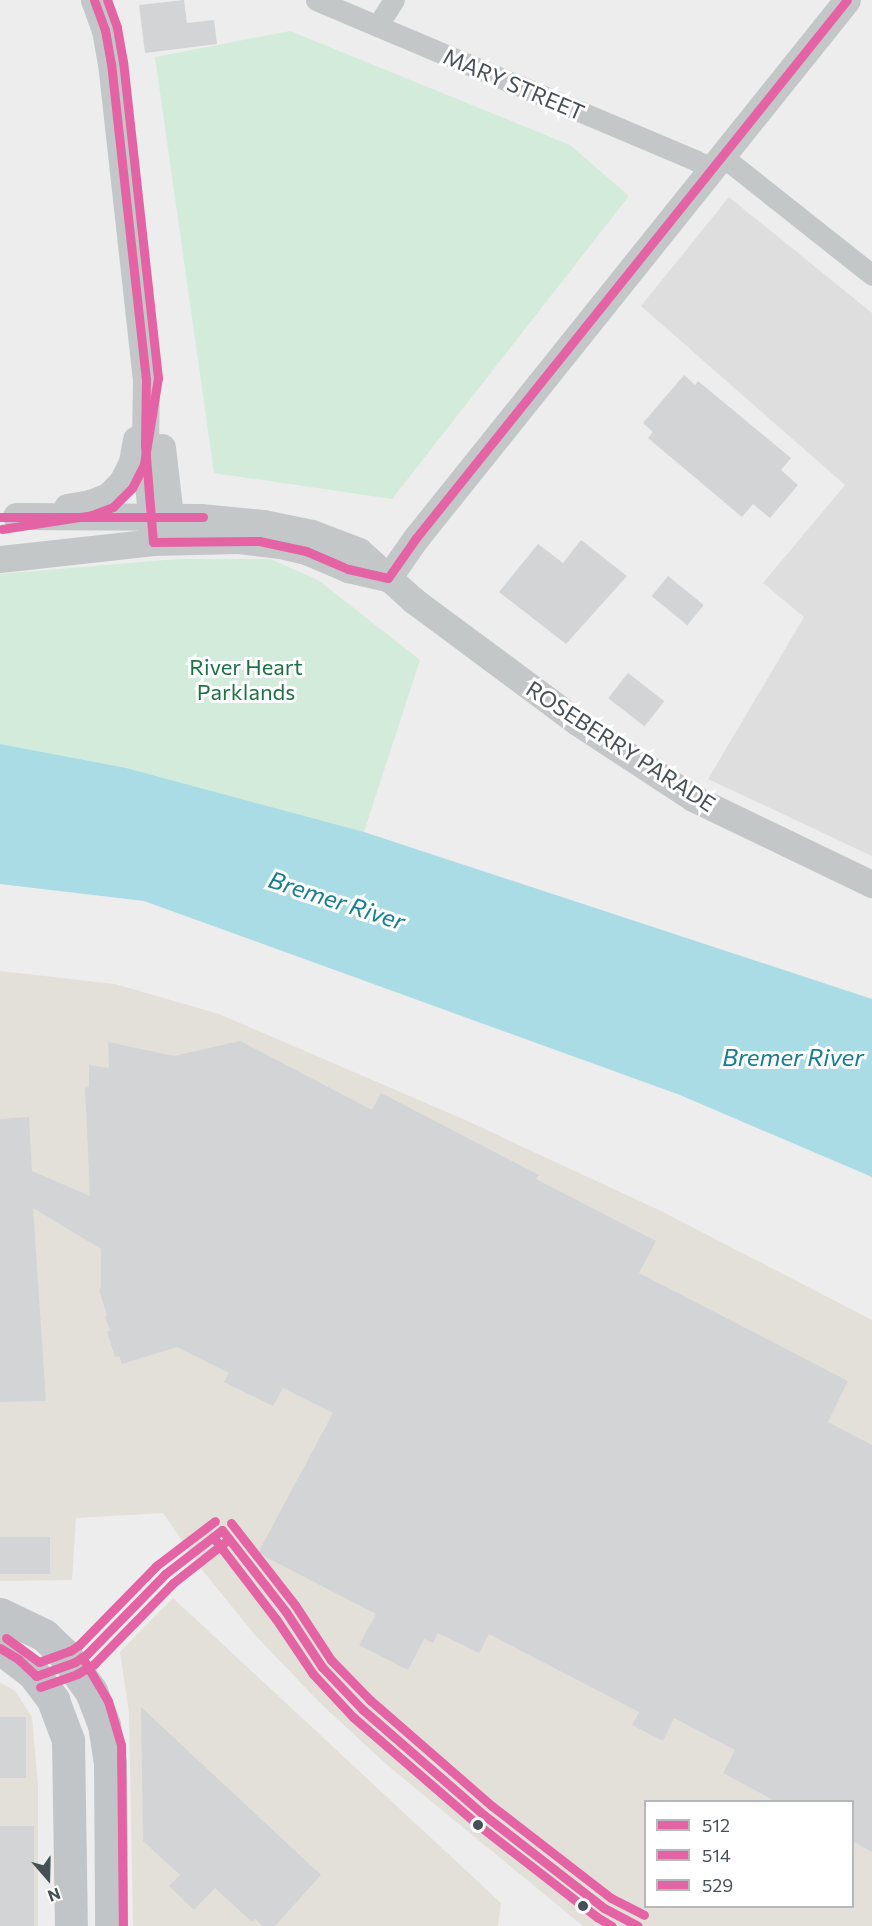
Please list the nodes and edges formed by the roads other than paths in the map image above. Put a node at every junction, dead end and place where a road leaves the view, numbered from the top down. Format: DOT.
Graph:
graph roads {
  1 [pos="316,0"];
  2 [pos="394,0"];
  3 [pos="847,0"];
  4 [pos="97,4"];
  5 [pos="377,26"];
  6 [pos="716,163"];
  7 [pos="872,275"];
  8 [pos="146,379"];
  9 [pos="161,530"];
  10 [pos="0,559"];
  11 [pos="388,578"];
  12 [pos="872,884"];
  13 [pos="0,1614"];
  14 [pos="0,1648"];
  15 [pos="64,1654"];
  16 [pos="35,1675"];
  17 [pos="71,1926"];
  18 [pos="111,1926"];
  1 -- 5 [label="street, MARY STREET"];
  2 -- 5 [label="street"];
  3 -- 6 [label="street"];
  4 -- 8 [label="street"];
  5 -- 6 [label="street, MARY STREET"];
  6 -- 7 [label="street, MARY STREET"];
  6 -- 11 [label="street"];
  8 -- 9 [label="street"];
  8 -- 9 [label="street"];
  9 -- 10 [label="street"];
  9 -- 11 [label="street"];
  11 -- 12 [label="street, ROSEBERRY PARADE"];
  13 -- 15 [label="main road"];
  14 -- 16 [label="main road"];
  15 -- 16 [label="main road"];
  15 -- 18 [label="main road"];
  16 -- 17 [label="main road"];
}
